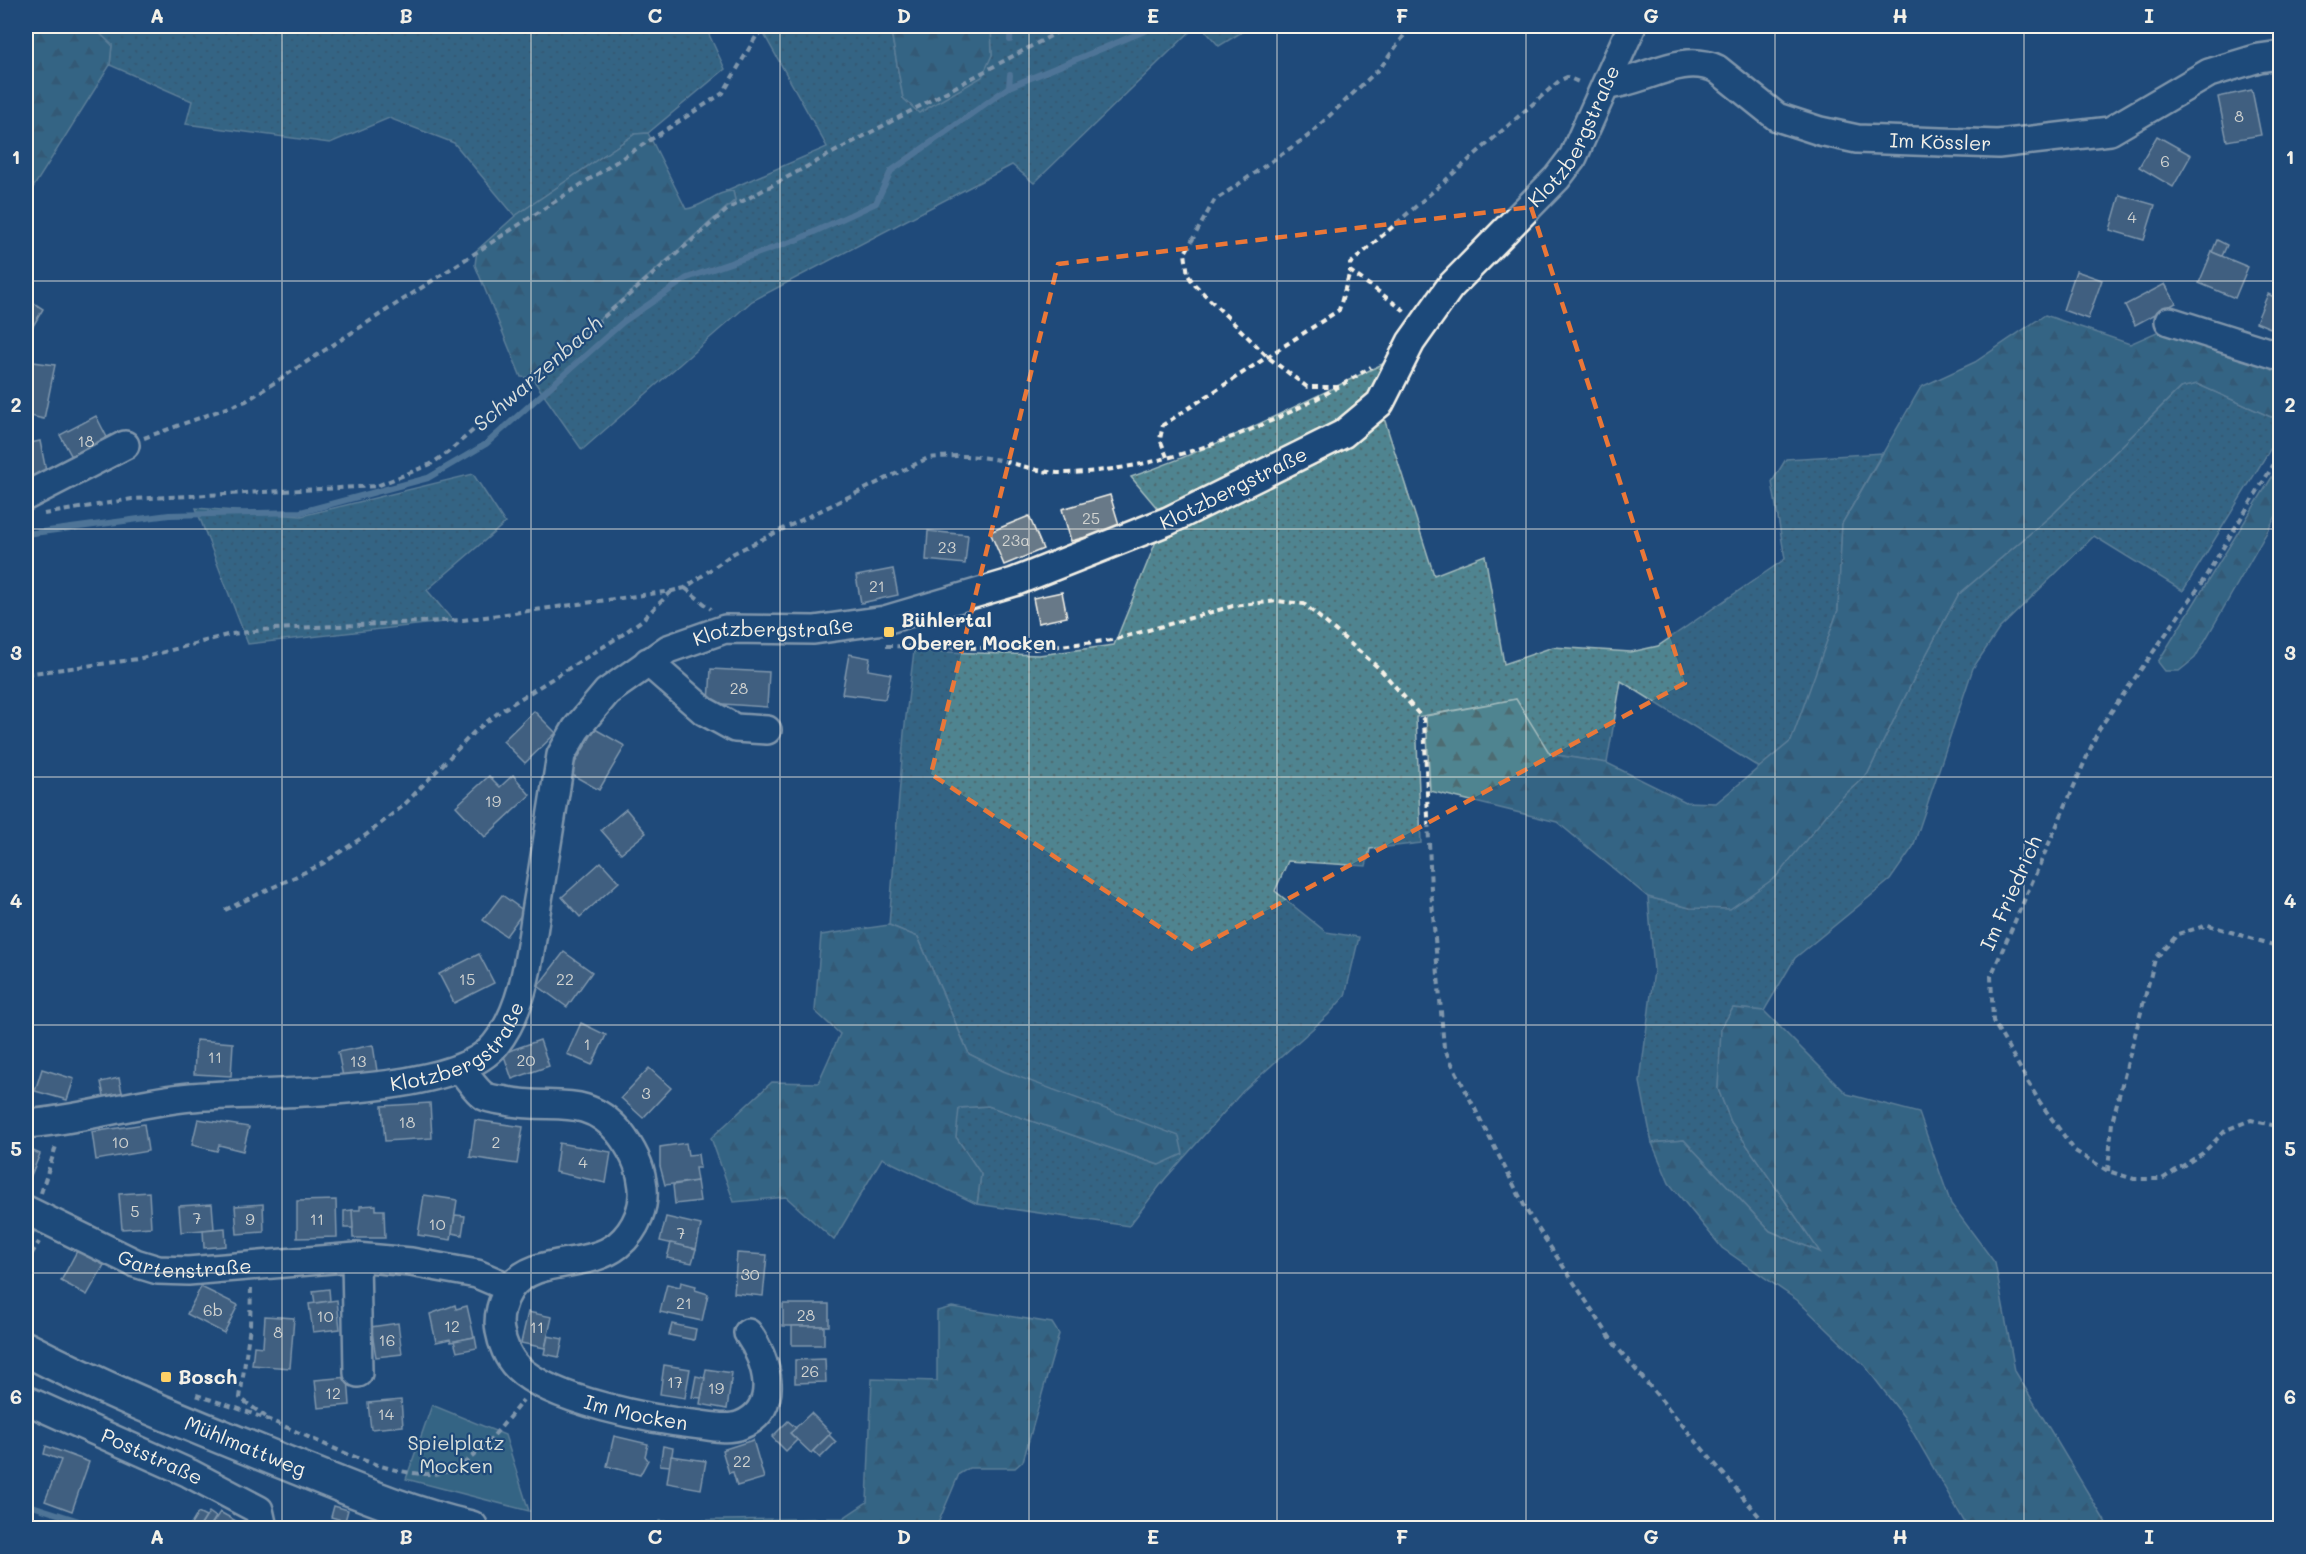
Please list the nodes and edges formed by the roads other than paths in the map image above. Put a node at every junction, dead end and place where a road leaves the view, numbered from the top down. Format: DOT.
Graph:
graph roads {
  1 [pos="1632,26"];
  2 [pos="2280,55"];
  3 [pos="1605,90"];
  4 [pos="2169,321"];
  5 [pos="2280,356"];
  6 [pos="125,445"];
  7 [pos="31,506"];
  8 [pos="648,662"];
  9 [pos="767,730"];
  10 [pos="460,1069"];
  11 [pos="26,1124"];
  12 [pos="30,1212"];
  13 [pos="356,1257"];
  14 [pos="510,1288"];
  15 [pos="748,1333"];
  16 [pos="26,1349"];
  17 [pos="358,1373"];
  18 [pos="26,1400"];
  19 [pos="263,1528"];
  20 [pos="471,1528"];
  1 -- 3 [label="street, Klotzbergstraße"];
  2 -- 3 [label="street, Im Kössler"];
  3 -- 8 [label="street, Klotzbergstraße"];
  4 -- 5 [label="street"];
  6 -- 7 [label="street"];
  8 -- 9 [label="street"];
  8 -- 10 [label="street, Klotzbergstraße"];
  10 -- 11 [label="street, Klotzbergstraße"];
  10 -- 14 [label="street"];
  12 -- 13 [label="street, Gartenstraße"];
  13 -- 14 [label="street, Gartenstraße"];
  13 -- 17 [label="street"];
  14 -- 15 [label="street, Im Mocken"];
  16 -- 20 [label="main road, Mühlmattweg"];
  18 -- 19 [label="street, Poststraße"];
}
